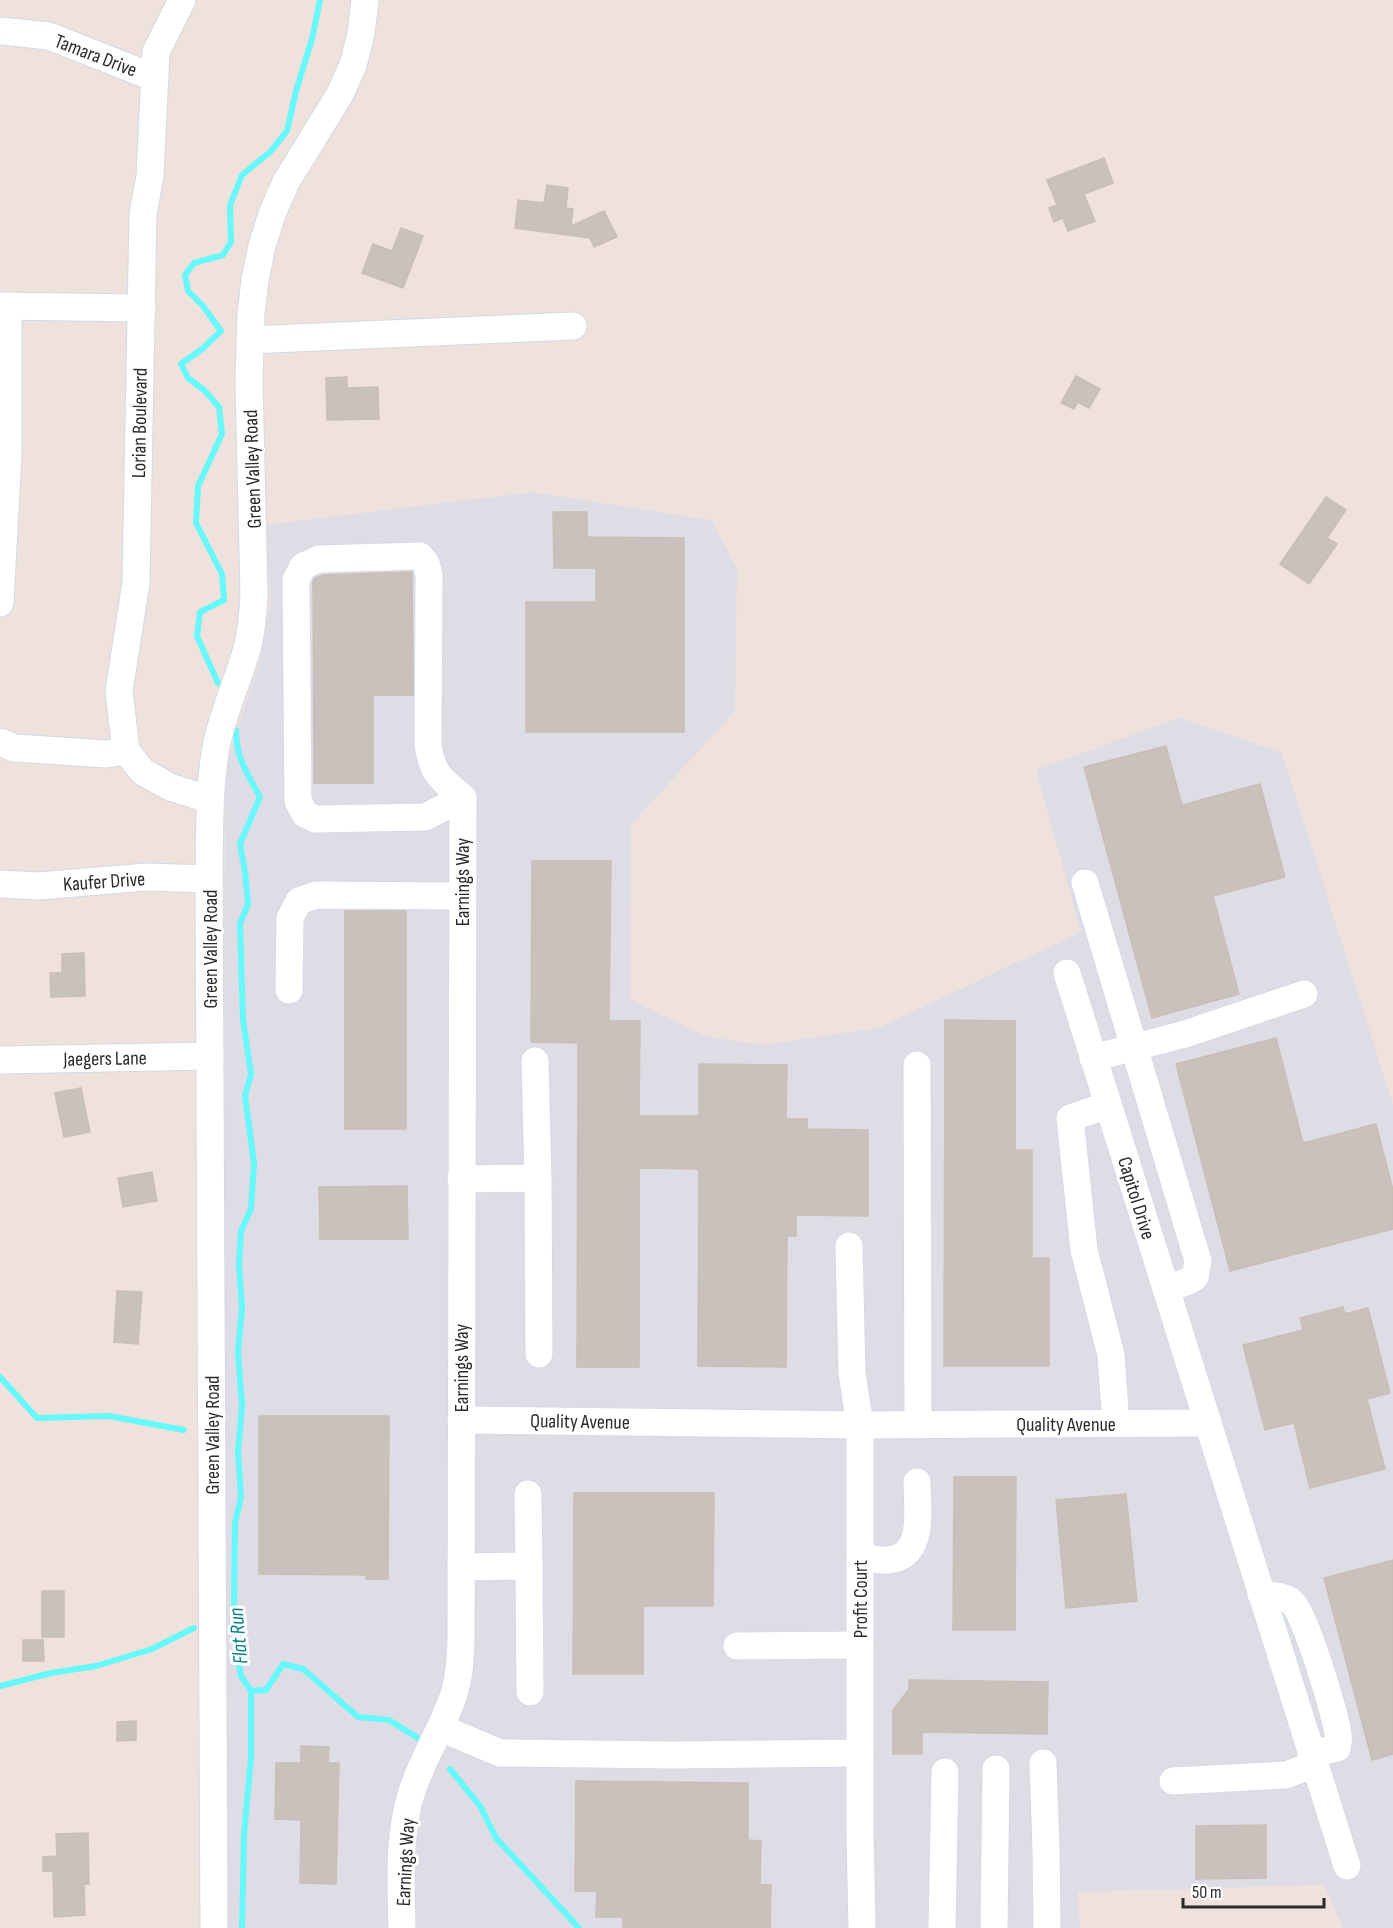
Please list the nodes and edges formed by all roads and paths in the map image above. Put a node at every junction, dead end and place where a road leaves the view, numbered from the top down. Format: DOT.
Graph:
graph roads {
  1 [pos="182,0"];
  2 [pos="365,0"];
  3 [pos="0,31"];
  4 [pos="155,78"];
  5 [pos="4,306"];
  6 [pos="142,308"];
  7 [pos="573,326"];
  8 [pos="250,340"];
  9 [pos="0,603"];
  10 [pos="0,741"];
  11 [pos="126,751"];
  12 [pos="210,797"];
  13 [pos="463,798"];
  14 [pos="209,879"];
  15 [pos="1085,883"];
  16 [pos="0,884"];
  17 [pos="462,896"];
  18 [pos="1067,973"];
  19 [pos="289,990"];
  20 [pos="1304,994"];
  21 [pos="1134,1047"];
  22 [pos="210,1056"];
  23 [pos="1093,1058"];
  24 [pos="0,1060"];
  25 [pos="535,1061"];
  26 [pos="917,1065"];
  27 [pos="1108,1105"];
  28 [pos="1162,1140"];
  29 [pos="1124,1156"];
  30 [pos="538,1178"];
  31 [pos="461,1179"];
  32 [pos="849,1246"];
  33 [pos="1166,1289"];
  34 [pos="539,1354"];
  35 [pos="461,1420"];
  36 [pos="1116,1423"];
  37 [pos="1208,1423"];
  38 [pos="860,1425"];
  39 [pos="918,1425"];
  40 [pos="917,1482"];
  41 [pos="528,1494"];
  42 [pos="860,1557"];
  43 [pos="529,1566"];
  44 [pos="461,1567"];
  45 [pos="1261,1594"];
  46 [pos="860,1645"];
  47 [pos="737,1646"];
  48 [pos="530,1692"];
  49 [pos="441,1728"];
  50 [pos="1321,1755"];
  51 [pos="861,1763"];
  52 [pos="1043,1763"];
  53 [pos="996,1769"];
  54 [pos="945,1772"];
  55 [pos="1173,1780"];
  56 [pos="1347,1866"];
  57 [pos="214,1928"];
  58 [pos="402,1928"];
  59 [pos="862,1928"];
  60 [pos="942,1928"];
  61 [pos="994,1928"];
  62 [pos="1047,1928"];
  1 -- 4 [label="street, Lorian Boulevard"];
  2 -- 8 [label="street, Green Valley Road"];
  3 -- 4 [label="street, Tamara Drive"];
  4 -- 6 [label="street, Lorian Boulevard"];
  5 -- 6 [label="street"];
  5 -- 9 [label="street"];
  6 -- 11 [label="street, Lorian Boulevard"];
  7 -- 8 [label="street"];
  8 -- 12 [label="street, Green Valley Road"];
  10 -- 11 [label="street"];
  11 -- 12 [label="street"];
  12 -- 14 [label="street, Green Valley Road"];
  13 -- 13 [label="street"];
  13 -- 17 [label="street, Earnings Way"];
  14 -- 16 [label="street, Kaufer Drive"];
  14 -- 22 [label="street, Green Valley Road"];
  15 -- 21 [label="street"];
  17 -- 19 [label="street"];
  17 -- 31 [label="street, Earnings Way"];
  18 -- 23 [label="street, Capitol Drive"];
  20 -- 21 [label="street"];
  21 -- 23 [label="street"];
  21 -- 28 [label="street"];
  22 -- 24 [label="street, Jaegers Lane"];
  22 -- 57 [label="street, Green Valley Road"];
  23 -- 27 [label="street, Capitol Drive"];
  25 -- 30 [label="street"];
  26 -- 39 [label="street"];
  27 -- 29 [label="street, Capitol Drive"];
  27 -- 36 [label="street"];
  28 -- 29 [label="street"];
  28 -- 33 [label="street"];
  29 -- 33 [label="street, Capitol Drive"];
  30 -- 31 [label="street"];
  30 -- 34 [label="street"];
  31 -- 35 [label="street, Earnings Way"];
  32 -- 38 [label="street, Profit Court"];
  33 -- 37 [label="street, Capitol Drive"];
  35 -- 38 [label="street, Quality Avenue"];
  35 -- 44 [label="street, Earnings Way"];
  36 -- 37 [label="street, Quality Avenue"];
  36 -- 39 [label="street, Quality Avenue"];
  37 -- 45 [label="street"];
  38 -- 39 [label="street, Quality Avenue"];
  38 -- 42 [label="street, Profit Court"];
  40 -- 42 [label="street"];
  41 -- 43 [label="street"];
  42 -- 46 [label="street, Profit Court"];
  43 -- 44 [label="street"];
  43 -- 48 [label="street"];
  44 -- 49 [label="street, Earnings Way"];
  45 -- 50 [label="street"];
  45 -- 50 [label="street"];
  46 -- 47 [label="street"];
  46 -- 51 [label="street, Profit Court"];
  49 -- 51 [label="street"];
  49 -- 58 [label="street, Earnings Way"];
  50 -- 55 [label="street"];
  50 -- 56 [label="street"];
  51 -- 59 [label="street, Profit Court"];
  52 -- 62 [label="street"];
  53 -- 61 [label="street"];
  54 -- 60 [label="street"];
}
